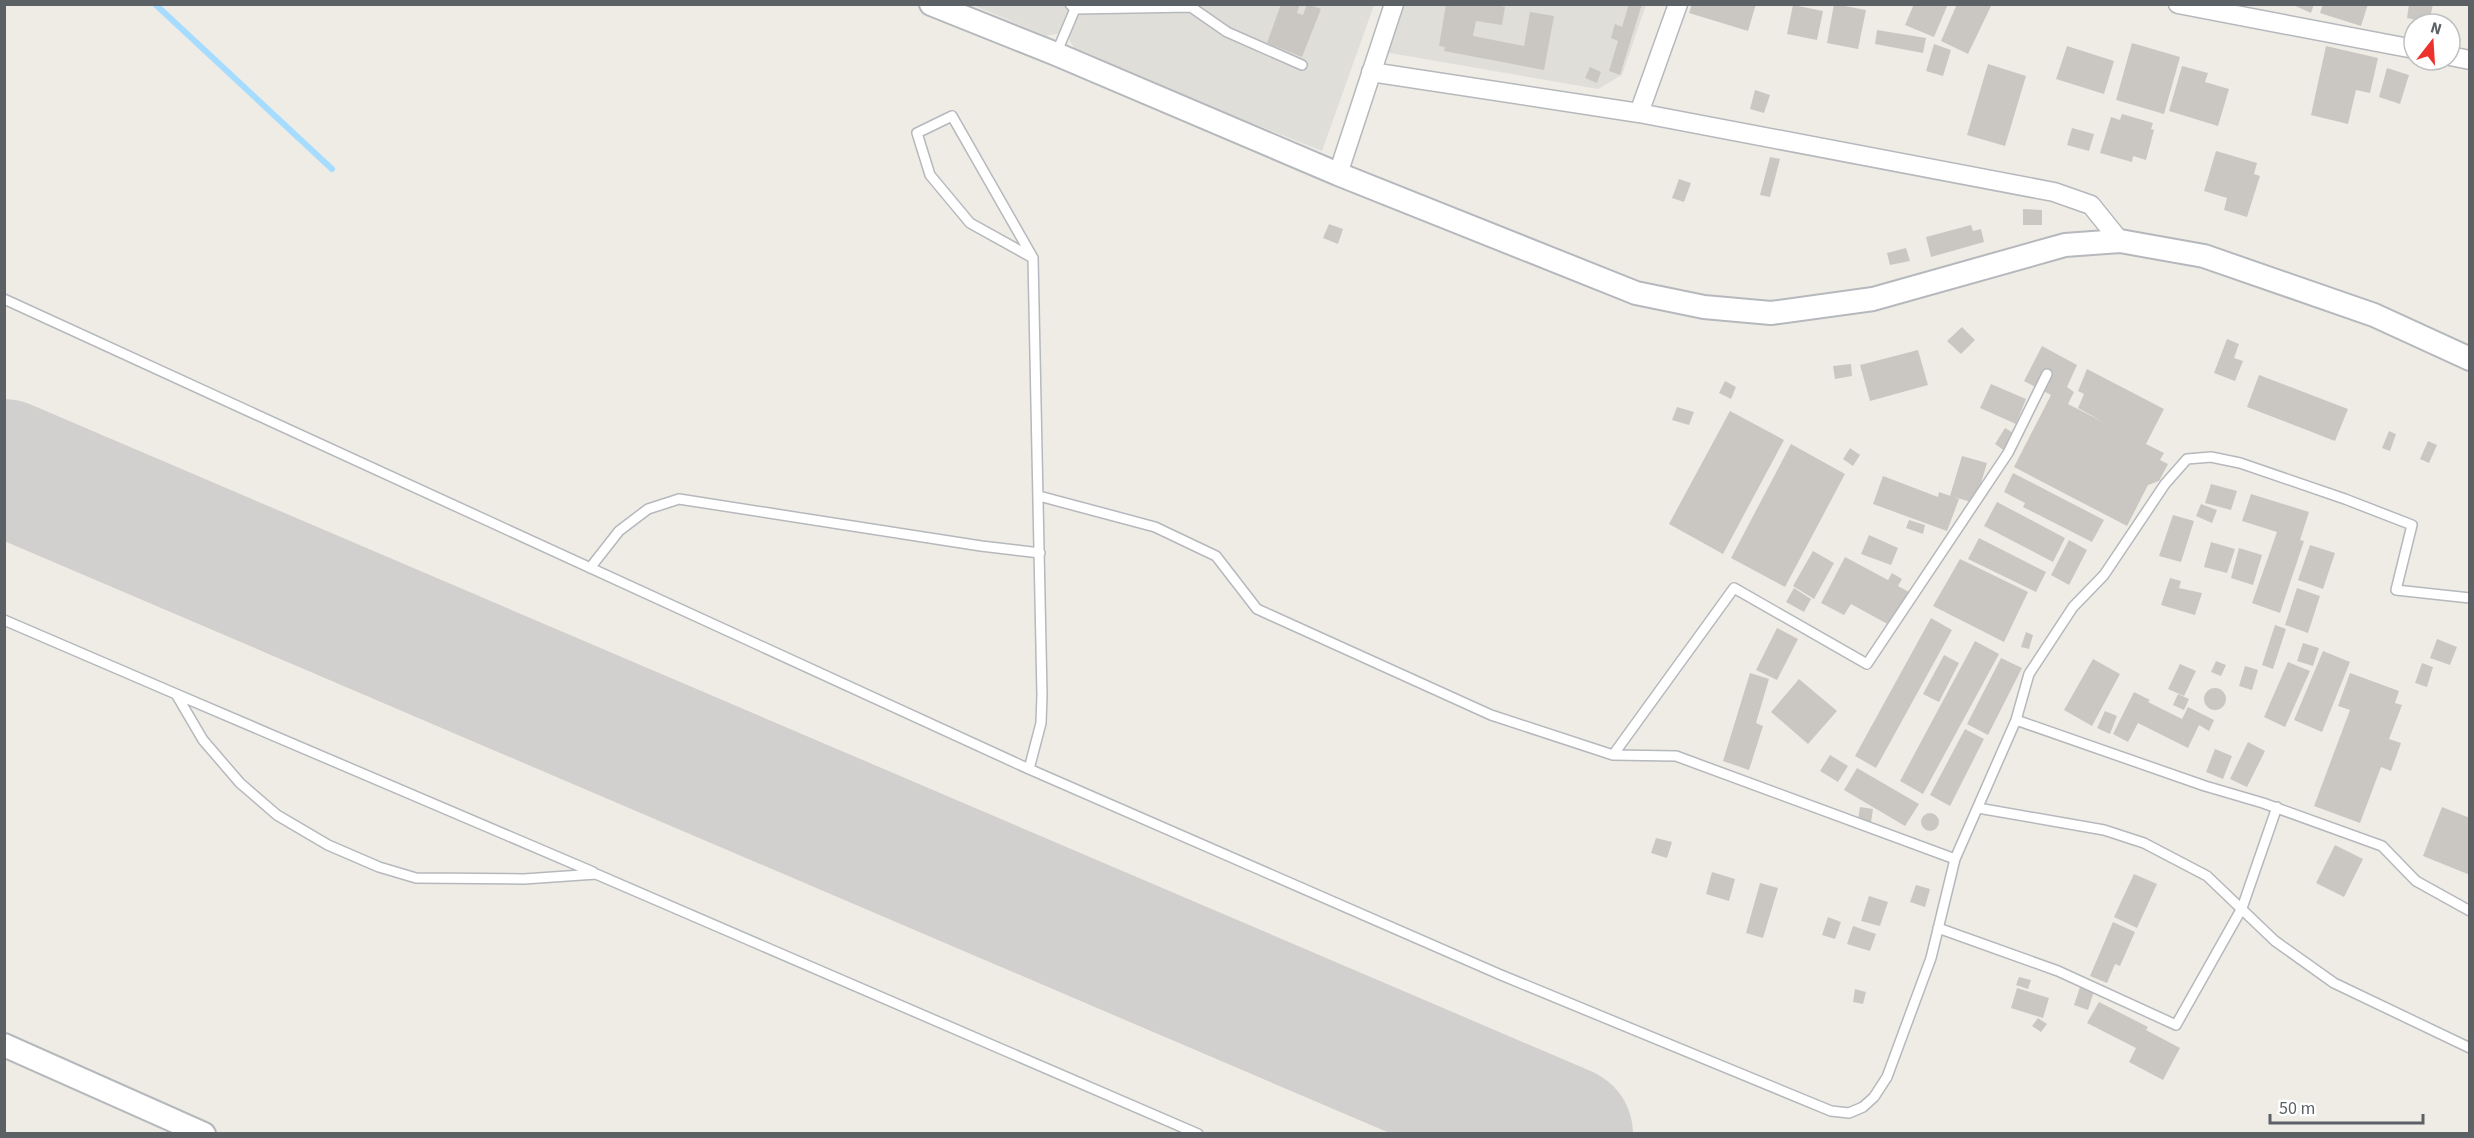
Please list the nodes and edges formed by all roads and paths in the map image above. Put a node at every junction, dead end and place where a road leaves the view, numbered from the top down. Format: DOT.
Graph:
graph roads {
  1 [pos="931,4"];
  2 [pos="1394,4"];
  3 [pos="1678,4"];
  4 [pos="2178,4"];
  5 [pos="1072,7"];
  6 [pos="2402,47"];
  7 [pos="1056,54"];
  8 [pos="1302,65"];
  9 [pos="1371,72"];
  10 [pos="1638,113"];
  11 [pos="1338,174"];
  12 [pos="2120,241"];
  13 [pos="1033,258"];
  14 [pos="4,299"];
  15 [pos="2469,359"];
  16 [pos="2047,374"];
  17 [pos="1039,495"];
  18 [pos="1040,553"];
  19 [pos="590,568"];
  20 [pos="2469,598"];
  21 [pos="4,620"];
  22 [pos="176,694"];
  23 [pos="2016,720"];
  24 [pos="1613,755"];
  25 [pos="1029,769"];
  26 [pos="2277,807"];
  27 [pos="1978,808"];
  28 [pos="1955,859"];
  29 [pos="596,874"];
  30 [pos="2242,908"];
  31 [pos="2469,911"];
  32 [pos="1938,928"];
  33 [pos="4,1045"];
  34 [pos="2469,1048"];
  35 [pos="204,1134"];
  36 [pos="1198,1134"];
  1 -- 7 [label="street"];
  2 -- 9 [label="street"];
  3 -- 10 [label="street"];
  4 -- 6 [label="street"];
  5 -- 7 [label="lane"];
  5 -- 8 [label="lane"];
  7 -- 11 [label="street"];
  9 -- 10 [label="street"];
  9 -- 11 [label="street"];
  10 -- 12 [label="street"];
  11 -- 12 [label="street"];
  12 -- 15 [label="street"];
  13 -- 13 [label="lane"];
  13 -- 17 [label="lane"];
  14 -- 19 [label="lane"];
  16 -- 24 [label="lane"];
  17 -- 18 [label="lane"];
  17 -- 24 [label="lane"];
  18 -- 19 [label="lane"];
  18 -- 25 [label="lane"];
  19 -- 25 [label="lane"];
  20 -- 23 [label="lane"];
  21 -- 22 [label="lane"];
  22 -- 29 [label="lane"];
  22 -- 29 [label="lane"];
  23 -- 26 [label="lane"];
  23 -- 27 [label="lane"];
  24 -- 28 [label="lane"];
  25 -- 32 [label="lane"];
  26 -- 30 [label="lane"];
  26 -- 31 [label="lane"];
  27 -- 28 [label="lane"];
  27 -- 30 [label="lane"];
  28 -- 32 [label="lane"];
  29 -- 36 [label="lane"];
  30 -- 32 [label="lane"];
  30 -- 34 [label="lane"];
  33 -- 35 [label="street"];
}
